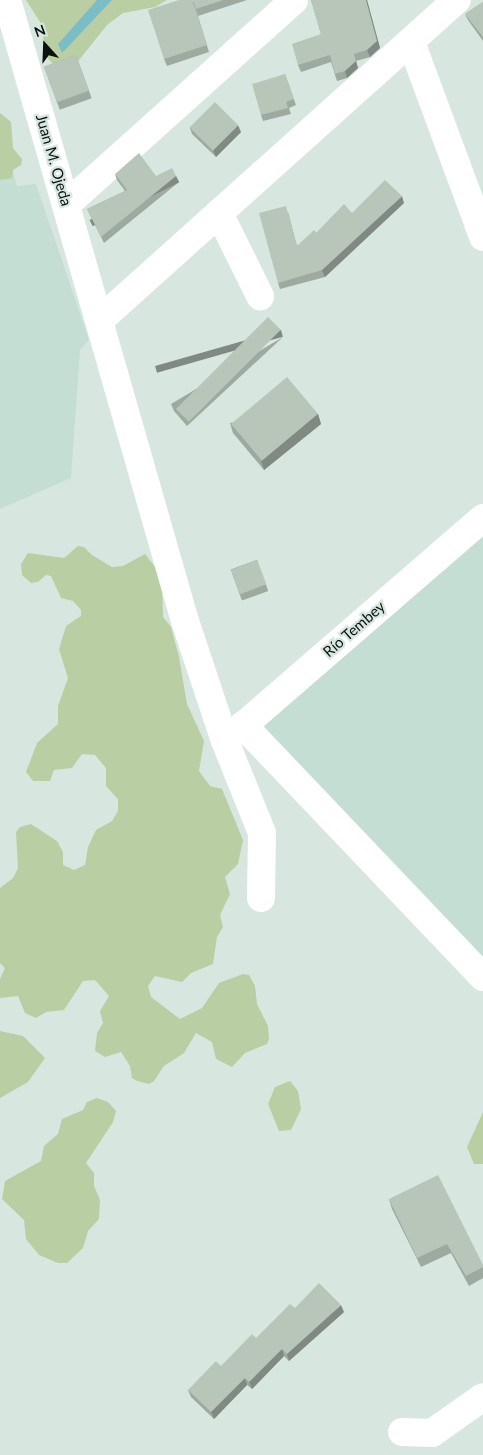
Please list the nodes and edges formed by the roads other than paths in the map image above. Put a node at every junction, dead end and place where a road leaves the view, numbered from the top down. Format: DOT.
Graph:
graph roads {
  1 [pos="8,0"];
  2 [pos="294,0"];
  3 [pos="457,0"];
  4 [pos="411,42"];
  5 [pos="67,204"];
  6 [pos="219,213"];
  7 [pos="483,238"];
  8 [pos="260,296"];
  9 [pos="101,319"];
  10 [pos="483,518"];
  11 [pos="234,733"];
  12 [pos="261,898"];
  13 [pos="483,977"];
  14 [pos="483,1397"];
  15 [pos="402,1432"];
  16 [pos="429,1444"];
  1 -- 5 [label="street, Juan M. Ojeda"];
  2 -- 5 [label="street"];
  3 -- 4 [label="street"];
  4 -- 6 [label="street"];
  4 -- 7 [label="street"];
  5 -- 9 [label="street, Juan M. Ojeda"];
  6 -- 8 [label="street"];
  6 -- 9 [label="street"];
  9 -- 11 [label="street, Juan M. Ojeda"];
  10 -- 11 [label="street, Río Tembey"];
  11 -- 12 [label="street, Juan M. Ojeda"];
  11 -- 13 [label="street"];
  14 -- 16 [label="street"];
  15 -- 16 [label="street"];
}
